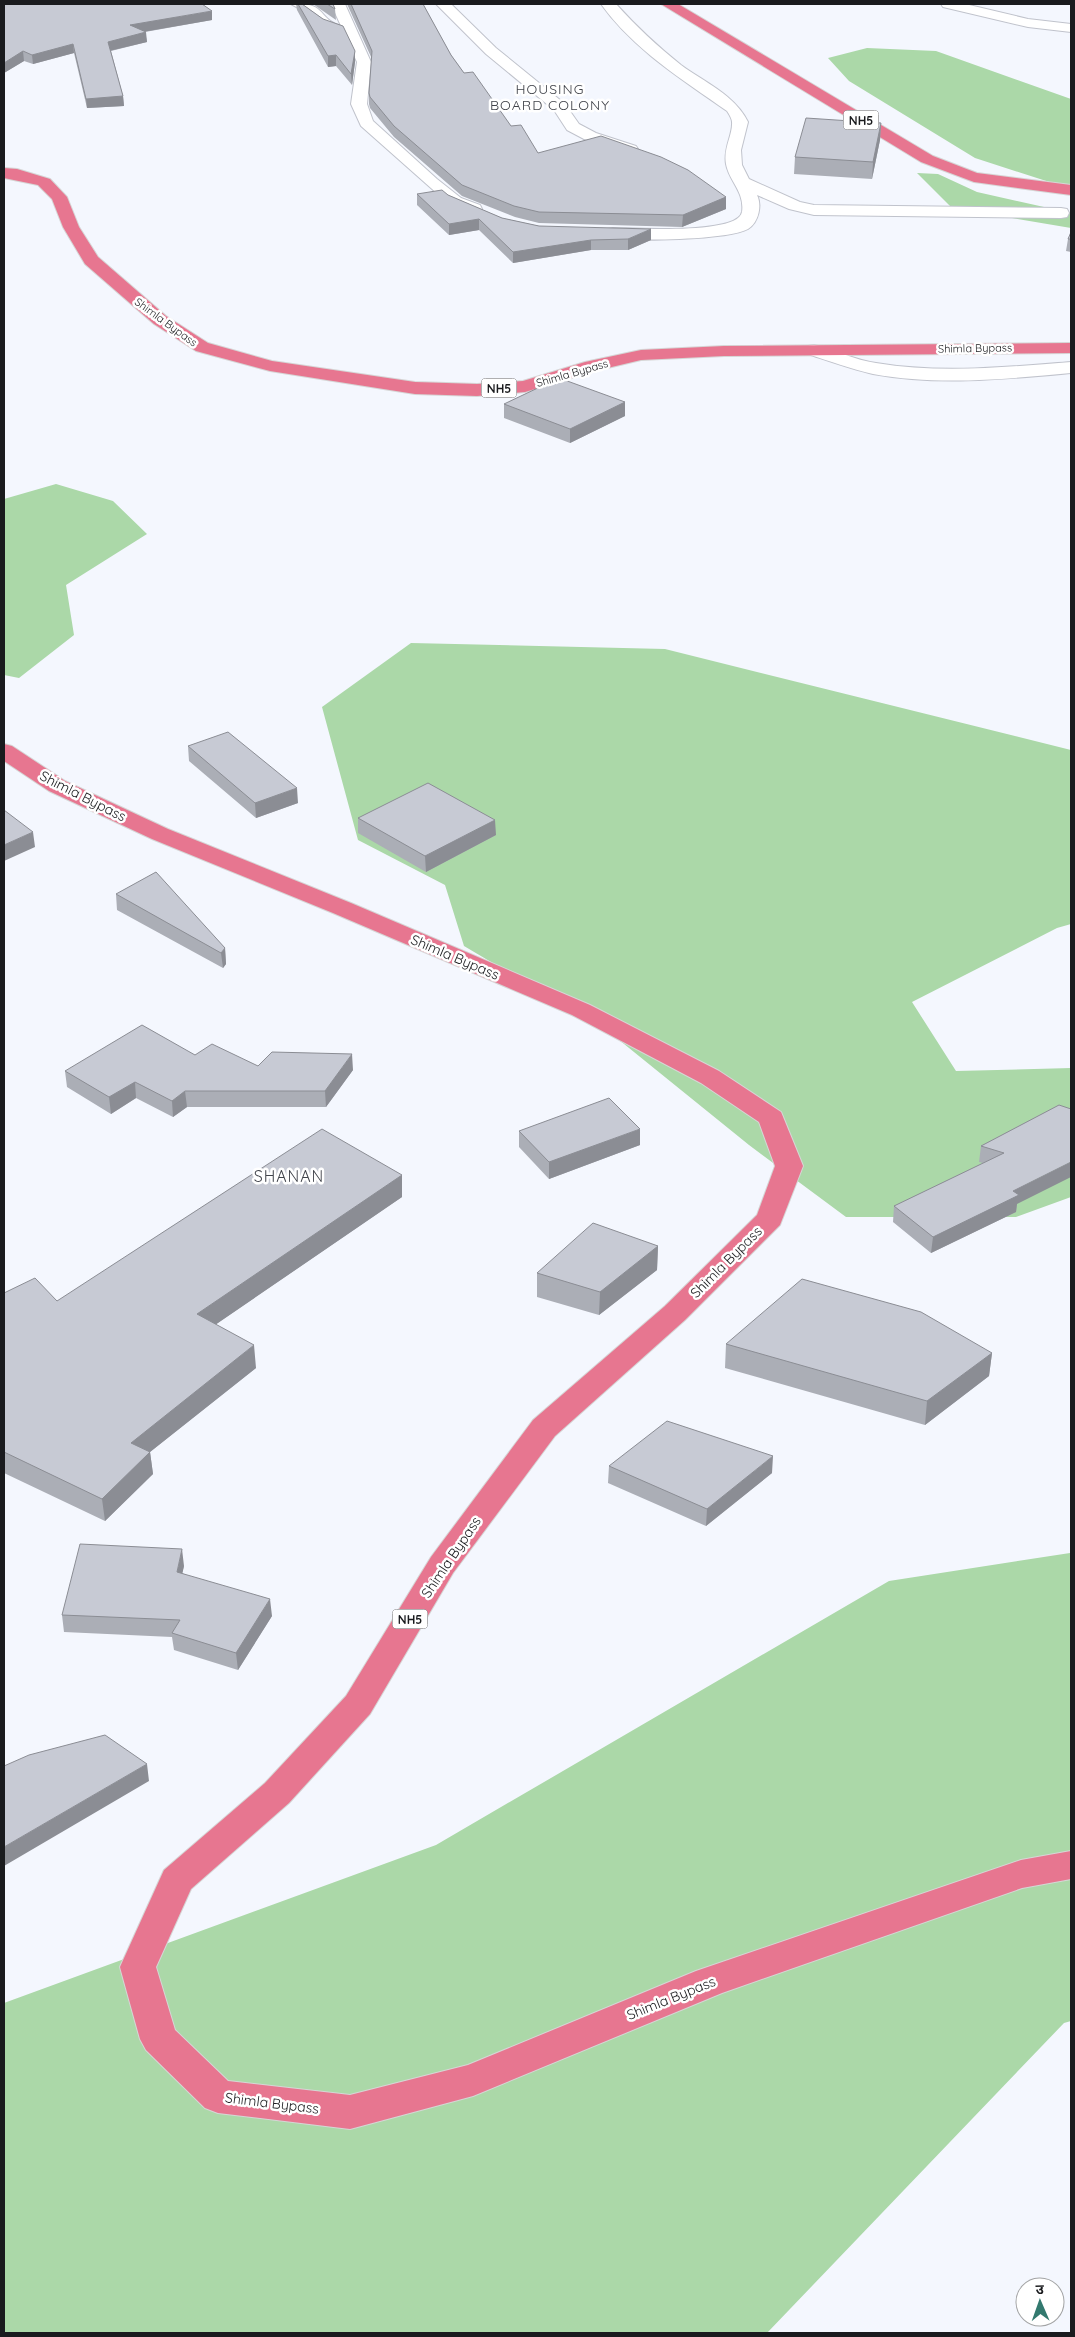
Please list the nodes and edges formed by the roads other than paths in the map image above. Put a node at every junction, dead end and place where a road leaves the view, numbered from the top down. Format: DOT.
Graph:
graph roads {
  1 [pos="298,4"];
  2 [pos="338,4"];
  3 [pos="443,4"];
  4 [pos="608,4"];
  5 [pos="668,4"];
  6 [pos="948,4"];
  7 [pos="1071,28"];
  8 [pos="353,34"];
  9 [pos="642,154"];
  10 [pos="4,174"];
  11 [pos="740,181"];
  12 [pos="1071,190"];
  13 [pos="734,204"];
  14 [pos="1061,213"];
  15 [pos="485,214"];
  16 [pos="750,216"];
  17 [pos="600,233"];
  18 [pos="1071,348"];
  19 [pos="814,350"];
  20 [pos="1071,368"];
  21 [pos="4,750"];
  22 [pos="1071,1865"];
  1 -- 8 [label="street"];
  2 -- 8 [label="street"];
  3 -- 9 [label="street"];
  4 -- 11 [label="street"];
  5 -- 12 [label="highway, NH5"];
  6 -- 7 [label="street"];
  8 -- 15 [label="street"];
  10 -- 19 [label="highway, Shimla Bypass / NH5"];
  11 -- 14 [label="street"];
  11 -- 16 [label="street"];
  13 -- 16 [label="street"];
  16 -- 17 [label="street"];
  18 -- 19 [label="highway, Shimla Bypass / NH5"];
  19 -- 20 [label="street"];
  21 -- 22 [label="highway, Shimla Bypass / NH5"];
}
